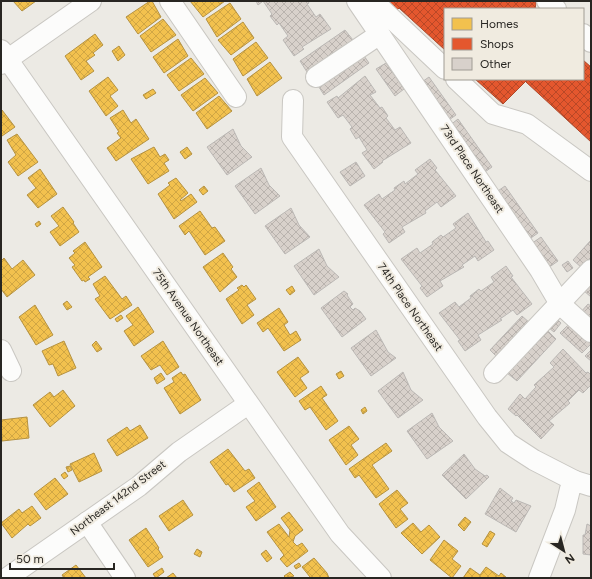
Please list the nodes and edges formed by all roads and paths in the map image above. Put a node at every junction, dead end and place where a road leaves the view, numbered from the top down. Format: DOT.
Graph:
graph roads {
  1 [pos="91,1"];
  2 [pos="170,1"];
  3 [pos="357,1"];
  4 [pos="373,1"];
  5 [pos="547,1"];
  6 [pos="555,8"];
  7 [pos="380,34"];
  8 [pos="3,58"];
  9 [pos="444,68"];
  10 [pos="316,77"];
  11 [pos="457,80"];
  12 [pos="236,97"];
  13 [pos="293,100"];
  14 [pos="591,171"];
  15 [pos="591,270"];
  16 [pos="560,304"];
  17 [pos="591,332"];
  18 [pos="1,350"];
  19 [pos="11,371"];
  20 [pos="494,373"];
  21 [pos="248,404"];
  22 [pos="583,483"];
  23 [pos="87,522"];
  24 [pos="7,578"];
  25 [pos="125,578"];
  26 [pos="381,578"];
  27 [pos="539,578"];
  1 -- 8 [label="street"];
  2 -- 12 [label="street"];
  3 -- 7 [label="street, 73rd Place Northeast"];
  4 -- 9 [label="street"];
  5 -- 6 [label="street"];
  7 -- 10 [label="street"];
  7 -- 16 [label="street, 73rd Place Northeast"];
  8 -- 21 [label="street, 75th Avenue Northeast"];
  11 -- 14 [label="street"];
  13 -- 22 [label="street, 74th Place Northeast"];
  15 -- 16 [label="street"];
  16 -- 17 [label="street, 73rd Place Northeast"];
  16 -- 20 [label="street"];
  18 -- 19 [label="street"];
  21 -- 23 [label="street, Northeast 142nd Street"];
  21 -- 26 [label="street, 75th Avenue Northeast"];
  22 -- 27 [label="street"];
  23 -- 24 [label="street, Northeast 142nd Street"];
  23 -- 25 [label="street"];
}
